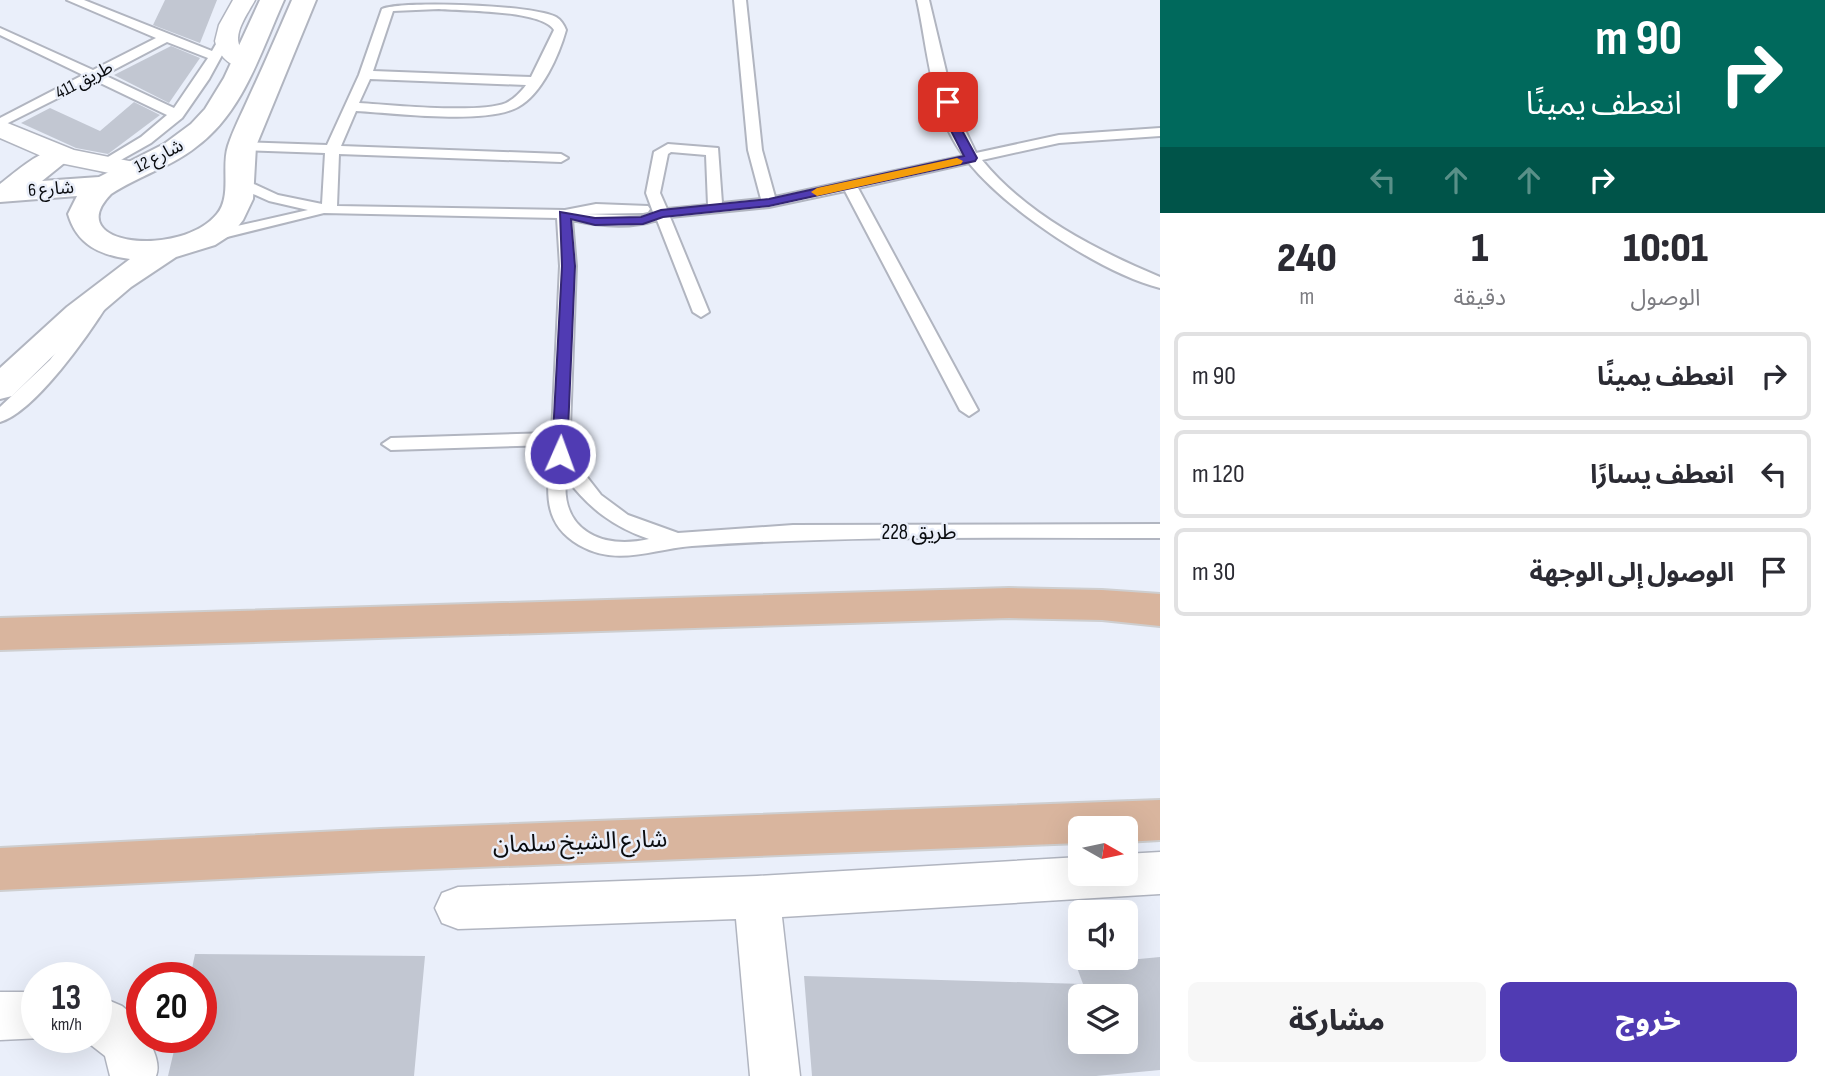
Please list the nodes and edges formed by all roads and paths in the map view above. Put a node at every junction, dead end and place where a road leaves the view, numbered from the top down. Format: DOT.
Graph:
graph roads {
  1 [pos="73,0"];
  2 [pos="244,0"];
  3 [pos="272,0"];
  4 [pos="304,0"];
  5 [pos="740,0"];
  6 [pos="923,0"];
  7 [pos="455,3"];
  8 [pos="2,31"];
  9 [pos="167,37"];
  10 [pos="229,59"];
  11 [pos="365,75"];
  12 [pos="92,76"];
  13 [pos="535,81"];
  14 [pos="352,107"];
  15 [pos="177,115"];
  16 [pos="0,125"];
  17 [pos="1160,132"];
  18 [pos="242,146"];
  19 [pos="332,150"];
  20 [pos="59,156"];
  21 [pos="561,158"];
  22 [pos="971,158"];
  23 [pos="103,176"];
  24 [pos="238,182"];
  25 [pos="849,185"];
  26 [pos="4,193"];
  27 [pos="769,203"];
  28 [pos="715,208"];
  29 [pos="329,210"];
  30 [pos="564,214"];
  31 [pos="661,214"];
  32 [pos="206,237"];
  33 [pos="165,251"];
  34 [pos="1160,271"];
  35 [pos="1132,272"];
  36 [pos="1160,284"];
  37 [pos="108,289"];
  38 [pos="701,312"];
  39 [pos="0,388"];
  40 [pos="969,410"];
  41 [pos="0,416"];
  42 [pos="391,444"];
  43 [pos="560,447"];
  44 [pos="1160,531"];
  45 [pos="678,540"];
  46 [pos="1160,610"];
  47 [pos="0,612"];
  48 [pos="94,632"];
  49 [pos="0,634"];
  50 [pos="1160,820"];
  51 [pos="52,866"];
  52 [pos="0,869"];
  53 [pos="1160,873"];
  54 [pos="0,878"];
  55 [pos="757,897"];
  56 [pos="458,908"];
  57 [pos="0,1016"];
  58 [pos="21,1016"];
  59 [pos="112,1029"];
  60 [pos="132,1073"];
  61 [pos="775,1076"];
  1 -- 9 [label="lane"];
  2 -- 10 [label="street"];
  3 -- 10 [label="street, شارع 12"];
  4 -- 18 [label="street, شارع 12"];
  5 -- 27 [label="lane"];
  6 -- 22 [label="lane"];
  7 -- 11 [label="lane"];
  7 -- 13 [label="lane"];
  8 -- 12 [label="lane"];
  9 -- 10 [label="lane"];
  9 -- 12 [label="lane, طريق 411"];
  10 -- 15 [label="lane"];
  10 -- 23 [label="street, شارع 12"];
  11 -- 13 [label="lane"];
  11 -- 14 [label="lane"];
  12 -- 15 [label="lane"];
  12 -- 16 [label="lane, طريق 411"];
  13 -- 14 [label="lane"];
  14 -- 19 [label="lane"];
  15 -- 23 [label="lane"];
  16 -- 20 [label="street, طريق 411"];
  17 -- 22 [label="lane"];
  18 -- 19 [label="lane"];
  18 -- 24 [label="street, شارع 12"];
  19 -- 21 [label="lane"];
  19 -- 29 [label="lane"];
  20 -- 23 [label="street, طريق 411"];
  20 -- 26 [label="street"];
  22 -- 25 [label="lane"];
  22 -- 35 [label="lane"];
  23 -- 26 [label="street, شارع 6"];
  23 -- 33 [label="street, شارع 12"];
  24 -- 29 [label="lane"];
  24 -- 32 [label="street, شارع 12"];
  25 -- 27 [label="lane"];
  25 -- 40 [label="lane"];
  27 -- 28 [label="lane"];
  28 -- 31 [label="lane"];
  28 -- 31 [label="lane"];
  29 -- 30 [label="lane"];
  29 -- 32 [label="lane"];
  30 -- 31 [label="lane"];
  30 -- 43 [label="lane"];
  31 -- 38 [label="lane"];
  32 -- 33 [label="street, شارع 12"];
  33 -- 37 [label="street, شارع 12"];
  34 -- 35 [label="lane"];
  35 -- 36 [label="lane"];
  37 -- 39 [label="street, شارع 12"];
  37 -- 41 [label="lane"];
  42 -- 43 [label="lane"];
  43 -- 45 [label="lane"];
  43 -- 45 [label="lane"];
  44 -- 45 [label="lane, طريق 228"];
  46 -- 48 [label="main road"];
  47 -- 48 [label="main road"];
  48 -- 49 [label="main road"];
  50 -- 51 [label="main road, شارع الشيخ سلمان"];
  51 -- 52 [label="main road, شارع الشيخ سلمان"];
  51 -- 54 [label="main road"];
  53 -- 55 [label="street"];
  55 -- 56 [label="street"];
  55 -- 61 [label="street"];
  57 -- 58 [label="street"];
  59 -- 60 [label="street"];
}
